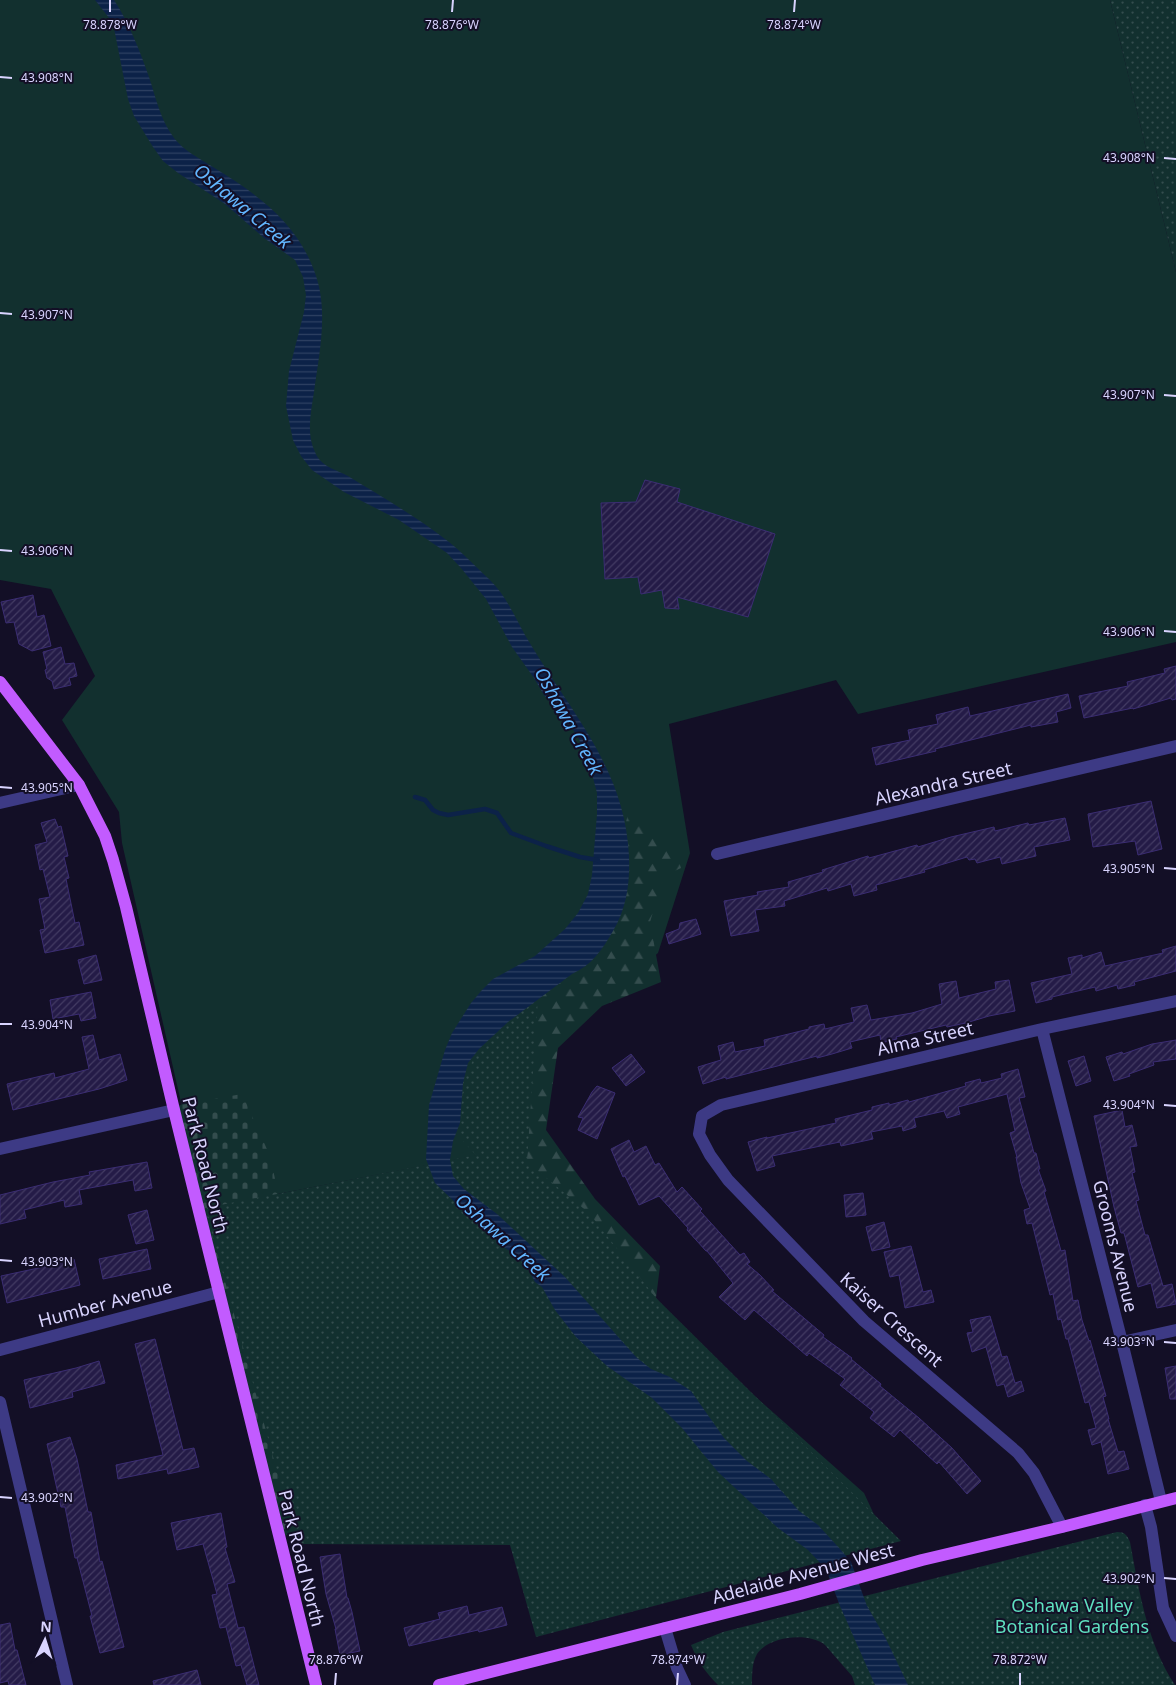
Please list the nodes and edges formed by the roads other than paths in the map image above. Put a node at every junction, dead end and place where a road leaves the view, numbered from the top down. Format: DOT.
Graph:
graph roads {
  1 [pos="0,682"];
  2 [pos="1176,746"];
  3 [pos="79,785"];
  4 [pos="0,803"];
  5 [pos="717,854"];
  6 [pos="1176,1001"];
  7 [pos="1042,1029"];
  8 [pos="174,1110"];
  9 [pos="699,1134"];
  10 [pos="0,1149"];
  11 [pos="219,1292"];
  12 [pos="1176,1330"];
  13 [pos="1122,1342"];
  14 [pos="0,1350"];
  15 [pos="0,1402"];
  16 [pos="1176,1498"];
  17 [pos="1161,1501"];
  18 [pos="1145,1505"];
  19 [pos="1062,1527"];
  20 [pos="665,1628"];
  21 [pos="1176,1636"];
  22 [pos="67,1685"];
  23 [pos="316,1685"];
  24 [pos="439,1685"];
  25 [pos="685,1685"];
  1 -- 3 [label="main road, Park Road North"];
  2 -- 5 [label="street, Alexandra Street"];
  3 -- 4 [label="street"];
  3 -- 8 [label="main road, Park Road North"];
  6 -- 7 [label="street, Alma Street"];
  7 -- 9 [label="street, Alma Street"];
  7 -- 13 [label="street, Grooms Avenue"];
  8 -- 10 [label="street"];
  8 -- 11 [label="main road, Park Road North"];
  9 -- 19 [label="street, Kaiser Crescent"];
  11 -- 14 [label="street, Humber Avenue"];
  11 -- 23 [label="main road, Park Road North"];
  12 -- 13 [label="street"];
  13 -- 17 [label="street, Grooms Avenue"];
  15 -- 22 [label="street"];
  16 -- 17 [label="main road, Adelaide Avenue West"];
  17 -- 18 [label="main road, Adelaide Avenue West"];
  18 -- 19 [label="main road, Adelaide Avenue West"];
  18 -- 21 [label="street"];
  19 -- 20 [label="main road, Adelaide Avenue West"];
  20 -- 24 [label="main road, Adelaide Avenue West"];
  20 -- 25 [label="street"];
}
